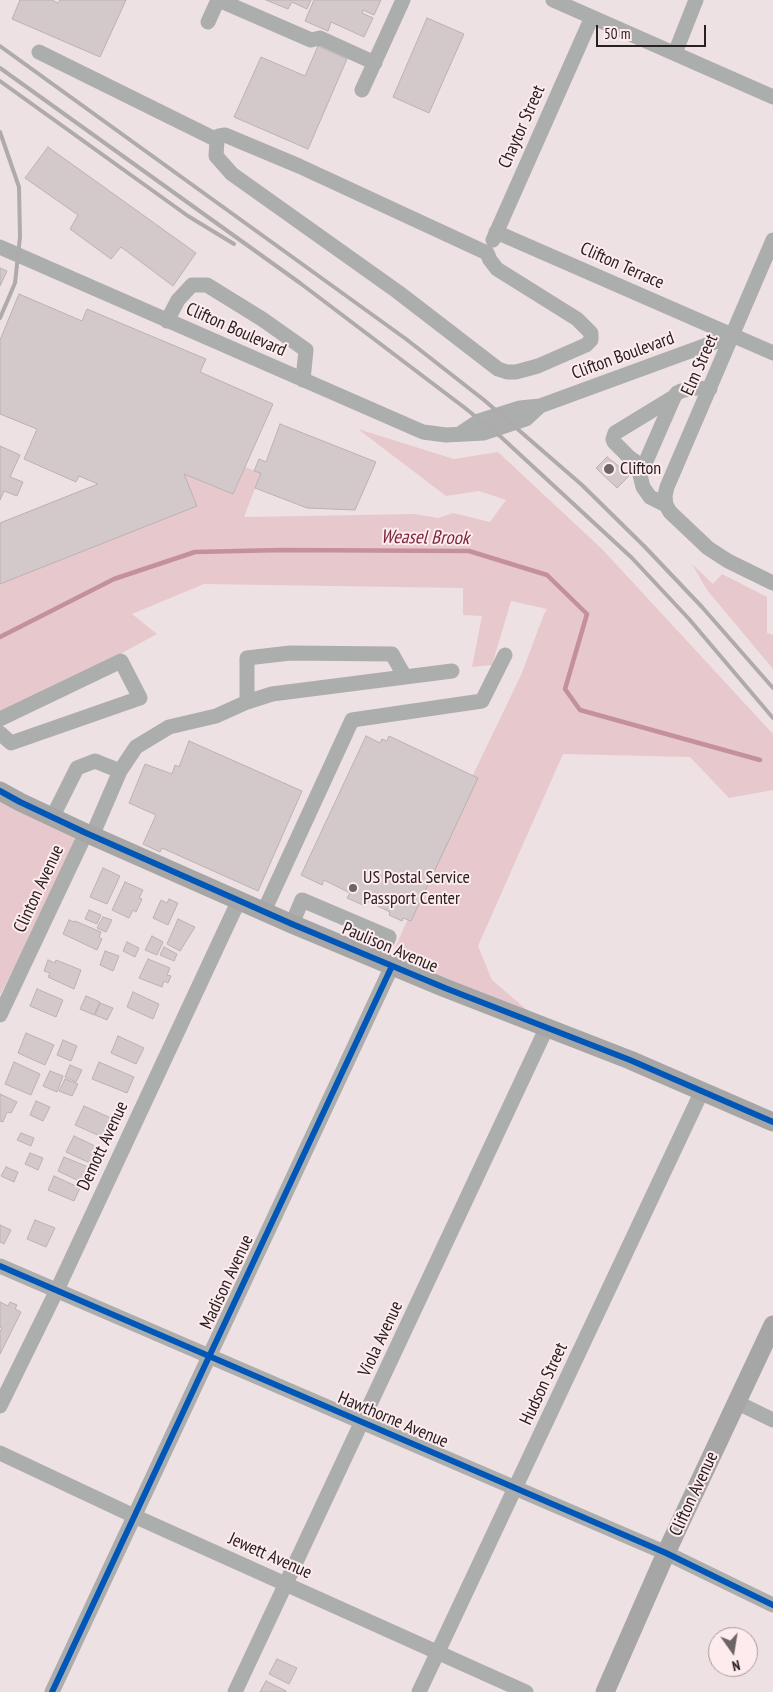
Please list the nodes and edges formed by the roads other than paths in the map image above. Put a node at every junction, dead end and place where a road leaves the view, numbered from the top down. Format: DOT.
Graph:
graph roads {
  1 [pos="218,0"];
  2 [pos="403,0"];
  3 [pos="553,0"];
  4 [pos="696,0"];
  5 [pos="592,18"];
  6 [pos="208,22"];
  7 [pos="39,52"];
  8 [pos="675,53"];
  9 [pos="375,63"];
  10 [pos="362,90"];
  11 [pos="773,97"];
  12 [pos="217,140"];
  13 [pos="496,232"];
  14 [pos="773,240"];
  15 [pos="0,247"];
  16 [pos="487,253"];
  17 [pos="167,321"];
  18 [pos="734,335"];
  19 [pos="773,353"];
  20 [pos="303,380"];
  21 [pos="710,389"];
  22 [pos="674,397"];
  23 [pos="643,467"];
  24 [pos="666,505"];
  25 [pos="773,583"];
  26 [pos="505,655"];
  27 [pos="452,671"];
  28 [pos="405,677"];
  29 [pos="247,702"];
  30 [pos="0,719"];
  31 [pos="5,738"];
  32 [pos="120,770"];
  33 [pos="0,791"];
  34 [pos="52,818"];
  35 [pos="89,835"];
  36 [pos="238,900"];
  37 [pos="264,911"];
  38 [pos="292,924"];
  39 [pos="386,963"];
  40 [pos="0,1015"];
  41 [pos="547,1028"];
  42 [pos="702,1091"];
  43 [pos="773,1122"];
  44 [pos="0,1266"];
  45 [pos="57,1290"];
  46 [pos="773,1325"];
  47 [pos="209,1356"];
  48 [pos="736,1402"];
  49 [pos="0,1406"];
  50 [pos="773,1420"];
  51 [pos="362,1423"];
  52 [pos="0,1453"];
  53 [pos="516,1488"];
  54 [pos="134,1516"];
  55 [pos="666,1553"];
  56 [pos="285,1583"];
  57 [pos="773,1605"];
  58 [pos="437,1652"];
  59 [pos="52,1692"];
  60 [pos="235,1692"];
  61 [pos="419,1692"];
  62 [pos="526,1692"];
  63 [pos="606,1692"];
  1 -- 6 [label="street"];
  1 -- 9 [label="street"];
  2 -- 9 [label="street"];
  3 -- 5 [label="street"];
  4 -- 8 [label="street"];
  5 -- 8 [label="street"];
  5 -- 13 [label="street, Chaytor Street"];
  7 -- 12 [label="street"];
  8 -- 11 [label="street"];
  9 -- 10 [label="street"];
  12 -- 16 [label="street"];
  12 -- 16 [label="street"];
  13 -- 16 [label="street, Chaytor Street"];
  13 -- 18 [label="street, Clifton Terrace"];
  14 -- 18 [label="street, Elm Street"];
  15 -- 17 [label="street, Clifton Boulevard"];
  17 -- 20 [label="street, Clifton Boulevard"];
  17 -- 20 [label="street"];
  18 -- 19 [label="street"];
  18 -- 20 [label="street, Clifton Boulevard"];
  18 -- 21 [label="street, Elm Street"];
  21 -- 22 [label="street"];
  21 -- 24 [label="street, Elm Street"];
  22 -- 23 [label="street"];
  22 -- 23 [label="street"];
  23 -- 24 [label="street"];
  24 -- 25 [label="street"];
  26 -- 37 [label="street"];
  27 -- 28 [label="street, Clinton Avenue"];
  28 -- 29 [label="street, Clinton Avenue"];
  28 -- 29 [label="street"];
  29 -- 32 [label="street, Clinton Avenue"];
  30 -- 31 [label="street"];
  32 -- 34 [label="street"];
  32 -- 35 [label="street, Clinton Avenue"];
  33 -- 34 [label="main road, Paulison Avenue"];
  34 -- 35 [label="main road, Paulison Avenue"];
  35 -- 36 [label="main road, Paulison Avenue"];
  35 -- 40 [label="street, Clinton Avenue"];
  36 -- 37 [label="main road, Paulison Avenue"];
  36 -- 45 [label="street, Demott Avenue"];
  37 -- 38 [label="main road, Paulison Avenue"];
  38 -- 39 [label="main road, Paulison Avenue"];
  38 -- 39 [label="street, Madison Avenue"];
  39 -- 41 [label="main road, Paulison Avenue"];
  39 -- 47 [label="street, Madison Avenue"];
  41 -- 42 [label="main road, Paulison Avenue"];
  41 -- 51 [label="street, Viola Avenue"];
  42 -- 43 [label="main road, Paulison Avenue"];
  42 -- 53 [label="street, Hudson Street"];
  44 -- 45 [label="street, Hawthorne Avenue"];
  45 -- 47 [label="street, Hawthorne Avenue"];
  45 -- 49 [label="street, Demott Avenue"];
  46 -- 48 [label="main road, Clifton Avenue"];
  47 -- 51 [label="street, Hawthorne Avenue"];
  47 -- 54 [label="street, Madison Avenue"];
  48 -- 50 [label="street"];
  48 -- 55 [label="main road, Clifton Avenue"];
  51 -- 53 [label="street, Hawthorne Avenue"];
  51 -- 56 [label="street, Viola Avenue"];
  52 -- 54 [label="street, Jewett Avenue"];
  53 -- 55 [label="street, Hawthorne Avenue"];
  53 -- 58 [label="street, Hudson Street"];
  54 -- 56 [label="street, Jewett Avenue"];
  54 -- 59 [label="street, Madison Avenue"];
  55 -- 57 [label="street, Hawthorne Avenue"];
  55 -- 63 [label="main road, Clifton Avenue"];
  56 -- 58 [label="street, Jewett Avenue"];
  56 -- 60 [label="street, Viola Avenue"];
  58 -- 61 [label="street, Hudson Street"];
  58 -- 62 [label="street, Jewett Avenue"];
}
